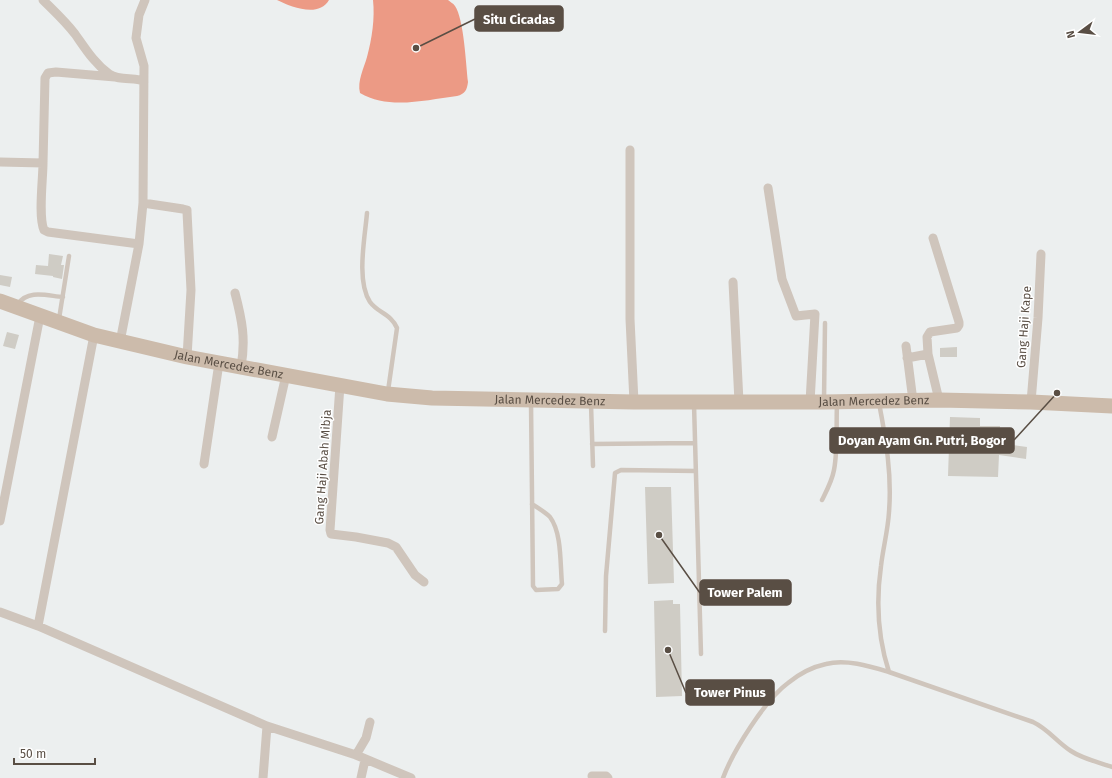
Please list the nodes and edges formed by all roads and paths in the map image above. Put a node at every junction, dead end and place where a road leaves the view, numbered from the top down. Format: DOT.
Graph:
graph roads {
  1 [pos="43,0"];
  2 [pos="145,0"];
  3 [pos="115,77"];
  4 [pos="144,82"];
  5 [pos="630,150"];
  6 [pos="0,162"];
  7 [pos="43,163"];
  8 [pos="768,188"];
  9 [pos="143,203"];
  10 [pos="367,213"];
  11 [pos="933,238"];
  12 [pos="139,244"];
  13 [pos="1041,254"];
  14 [pos="69,256"];
  15 [pos="733,282"];
  16 [pos="235,293"];
  17 [pos="63,297"];
  18 [pos="5,304"];
  19 [pos="40,316"];
  20 [pos="58,323"];
  21 [pos="825,323"];
  22 [pos="94,335"];
  23 [pos="120,342"];
  24 [pos="906,346"];
  25 [pos="928,354"];
  26 [pos="187,357"];
  27 [pos="907,358"];
  28 [pos="219,363"];
  29 [pos="242,367"];
  30 [pos="286,375"];
  31 [pos="340,385"];
  32 [pos="387,394"];
  33 [pos="939,400"];
  34 [pos="531,401"];
  35 [pos="878,401"];
  36 [pos="912,401"];
  37 [pos="590,402"];
  38 [pos="634,402"];
  39 [pos="694,402"];
  40 [pos="738,402"];
  41 [pos="824,402"];
  42 [pos="1030,402"];
  43 [pos="1112,406"];
  44 [pos="272,437"];
  45 [pos="695,443"];
  46 [pos="592,444"];
  47 [pos="204,464"];
  48 [pos="593,466"];
  49 [pos="696,471"];
  50 [pos="822,500"];
  51 [pos="532,504"];
  52 [pos="0,521"];
  53 [pos="424,582"];
  54 [pos="0,612"];
  55 [pos="38,626"];
  56 [pos="605,631"];
  57 [pos="701,654"];
  58 [pos="889,672"];
  59 [pos="370,722"];
  60 [pos="267,726"];
  61 [pos="360,758"];
  62 [pos="1112,767"];
  63 [pos="592,776"];
  64 [pos="263,778"];
  65 [pos="361,778"];
  66 [pos="411,778"];
  67 [pos="608,778"];
  68 [pos="723,778"];
  1 -- 3 [label="street"];
  2 -- 4 [label="street"];
  3 -- 4 [label="street"];
  3 -- 7 [label="street"];
  4 -- 9 [label="street"];
  5 -- 38 [label="street"];
  6 -- 7 [label="street"];
  7 -- 12 [label="street"];
  8 -- 41 [label="street"];
  9 -- 12 [label="street"];
  9 -- 26 [label="street"];
  10 -- 32 [label="lane"];
  11 -- 25 [label="street"];
  12 -- 23 [label="street"];
  13 -- 42 [label="street, Gang Haji Kape"];
  14 -- 17 [label="lane"];
  15 -- 40 [label="street"];
  16 -- 29 [label="street"];
  17 -- 18 [label="lane"];
  17 -- 20 [label="lane"];
  18 -- 19 [label="main road, Jalan Mercedez Benz"];
  19 -- 20 [label="main road, Jalan Mercedez Benz"];
  19 -- 52 [label="street"];
  20 -- 22 [label="main road, Jalan Mercedez Benz"];
  21 -- 41 [label="lane"];
  22 -- 23 [label="main road, Jalan Mercedez Benz"];
  22 -- 55 [label="street"];
  23 -- 26 [label="main road, Jalan Mercedez Benz"];
  24 -- 27 [label="street"];
  25 -- 27 [label="street"];
  25 -- 33 [label="street"];
  26 -- 28 [label="main road, Jalan Mercedez Benz"];
  27 -- 36 [label="street"];
  28 -- 29 [label="main road, Jalan Mercedez Benz"];
  28 -- 47 [label="street"];
  29 -- 30 [label="main road, Jalan Mercedez Benz"];
  30 -- 31 [label="main road, Jalan Mercedez Benz"];
  30 -- 44 [label="street"];
  31 -- 32 [label="main road, Jalan Mercedez Benz"];
  31 -- 53 [label="street, Gang Haji Abah Mibja"];
  32 -- 34 [label="main road, Jalan Mercedez Benz"];
  33 -- 36 [label="main road, Jalan Mercedez Benz"];
  33 -- 42 [label="main road, Jalan Mercedez Benz"];
  34 -- 37 [label="main road, Jalan Mercedez Benz"];
  34 -- 51 [label="lane"];
  35 -- 36 [label="main road, Jalan Mercedez Benz"];
  35 -- 41 [label="main road, Jalan Mercedez Benz"];
  35 -- 58 [label="lane"];
  37 -- 38 [label="main road, Jalan Mercedez Benz"];
  37 -- 46 [label="lane"];
  38 -- 39 [label="main road, Jalan Mercedez Benz"];
  39 -- 40 [label="main road, Jalan Mercedez Benz"];
  39 -- 45 [label="lane"];
  40 -- 41 [label="main road, Jalan Mercedez Benz"];
  41 -- 50 [label="lane"];
  42 -- 43 [label="main road, Jalan Mercedez Benz"];
  45 -- 46 [label="lane"];
  45 -- 49 [label="lane"];
  46 -- 48 [label="lane"];
  49 -- 56 [label="lane"];
  49 -- 57 [label="lane"];
  51 -- 51 [label="lane"];
  54 -- 55 [label="street"];
  55 -- 60 [label="street"];
  58 -- 62 [label="lane"];
  58 -- 68 [label="lane"];
  59 -- 61 [label="street"];
  60 -- 61 [label="street"];
  60 -- 64 [label="street"];
  61 -- 65 [label="street"];
  61 -- 66 [label="street"];
  63 -- 67 [label="street"];
}
